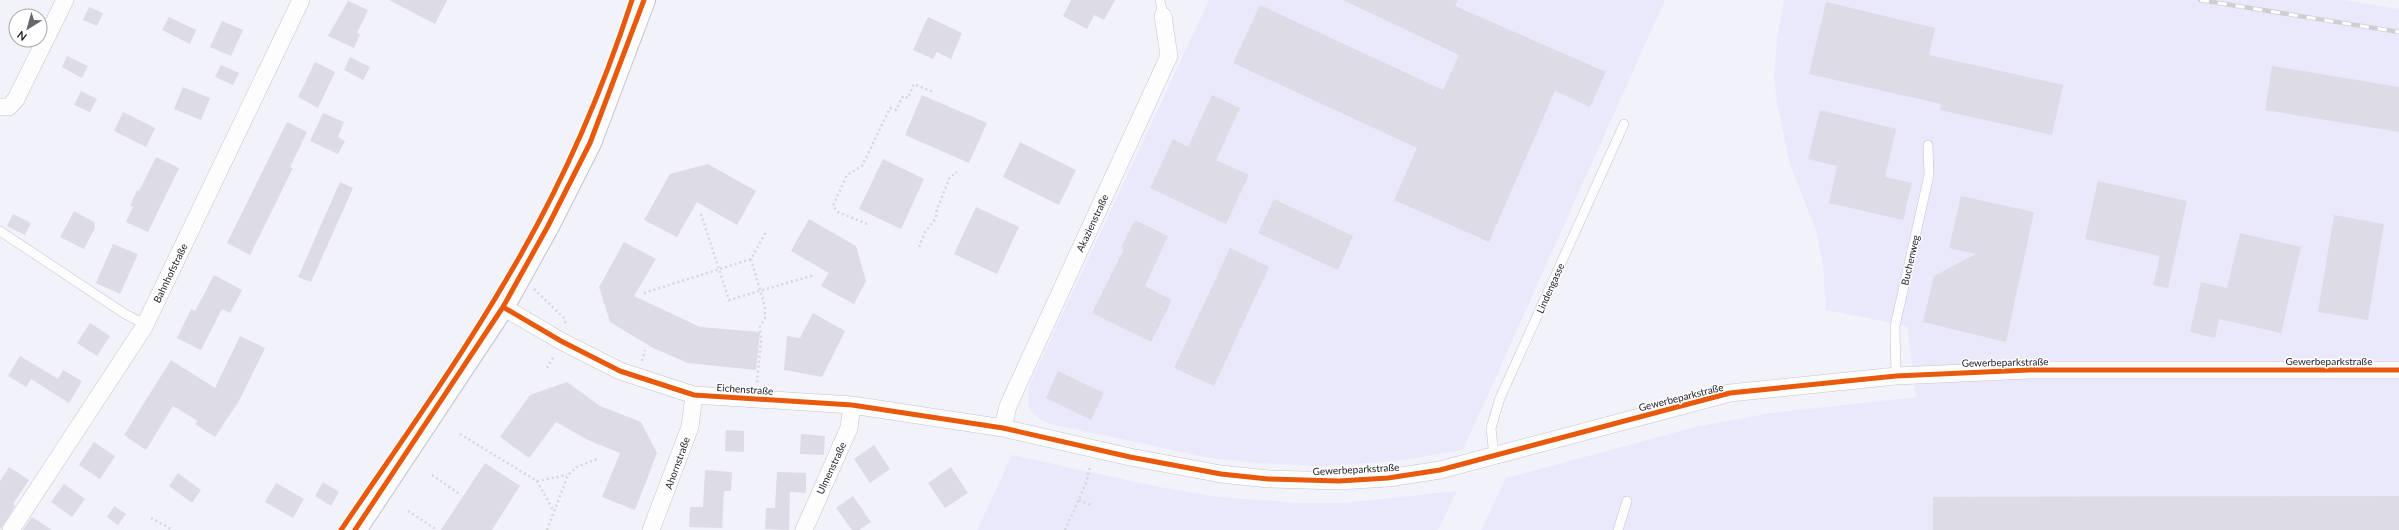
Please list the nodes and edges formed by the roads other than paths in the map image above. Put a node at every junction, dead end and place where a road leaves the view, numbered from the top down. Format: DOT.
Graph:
graph roads {
  1 [pos="65,0"];
  2 [pos="301,0"];
  3 [pos="644,0"];
  4 [pos="1162,8"];
  5 [pos="0,107"];
  6 [pos="1624,124"];
  7 [pos="1928,145"];
  8 [pos="0,232"];
  9 [pos="503,307"];
  10 [pos="149,318"];
  11 [pos="2399,370"];
  12 [pos="1896,376"];
  13 [pos="694,394"];
  14 [pos="852,405"];
  15 [pos="1003,428"];
  16 [pos="1494,456"];
  17 [pos="1627,501"];
  18 [pos="11,530"];
  19 [pos="355,530"];
  20 [pos="651,530"];
  21 [pos="804,530"];
  22 [pos="1618,530"];
  1 -- 5 [label="street"];
  2 -- 10 [label="street, Bahnhofstraße"];
  3 -- 9 [label="main road"];
  4 -- 15 [label="street, Akazienstraße"];
  6 -- 16 [label="lane, Lindengasse"];
  7 -- 12 [label="lane, Buchenweg"];
  8 -- 10 [label="lane"];
  9 -- 13 [label="street, Eichenstraße"];
  9 -- 19 [label="main road"];
  10 -- 18 [label="street, Bahnhofstraße"];
  11 -- 12 [label="street, Gewerbeparkstraße"];
  12 -- 16 [label="street, Gewerbeparkstraße"];
  13 -- 14 [label="street, Eichenstraße"];
  13 -- 20 [label="street, Ahornstraße"];
  14 -- 15 [label="street, Eichenstraße"];
  14 -- 21 [label="street, Ulmenstraße"];
  15 -- 16 [label="street, Gewerbeparkstraße"];
  17 -- 22 [label="lane"];
}
